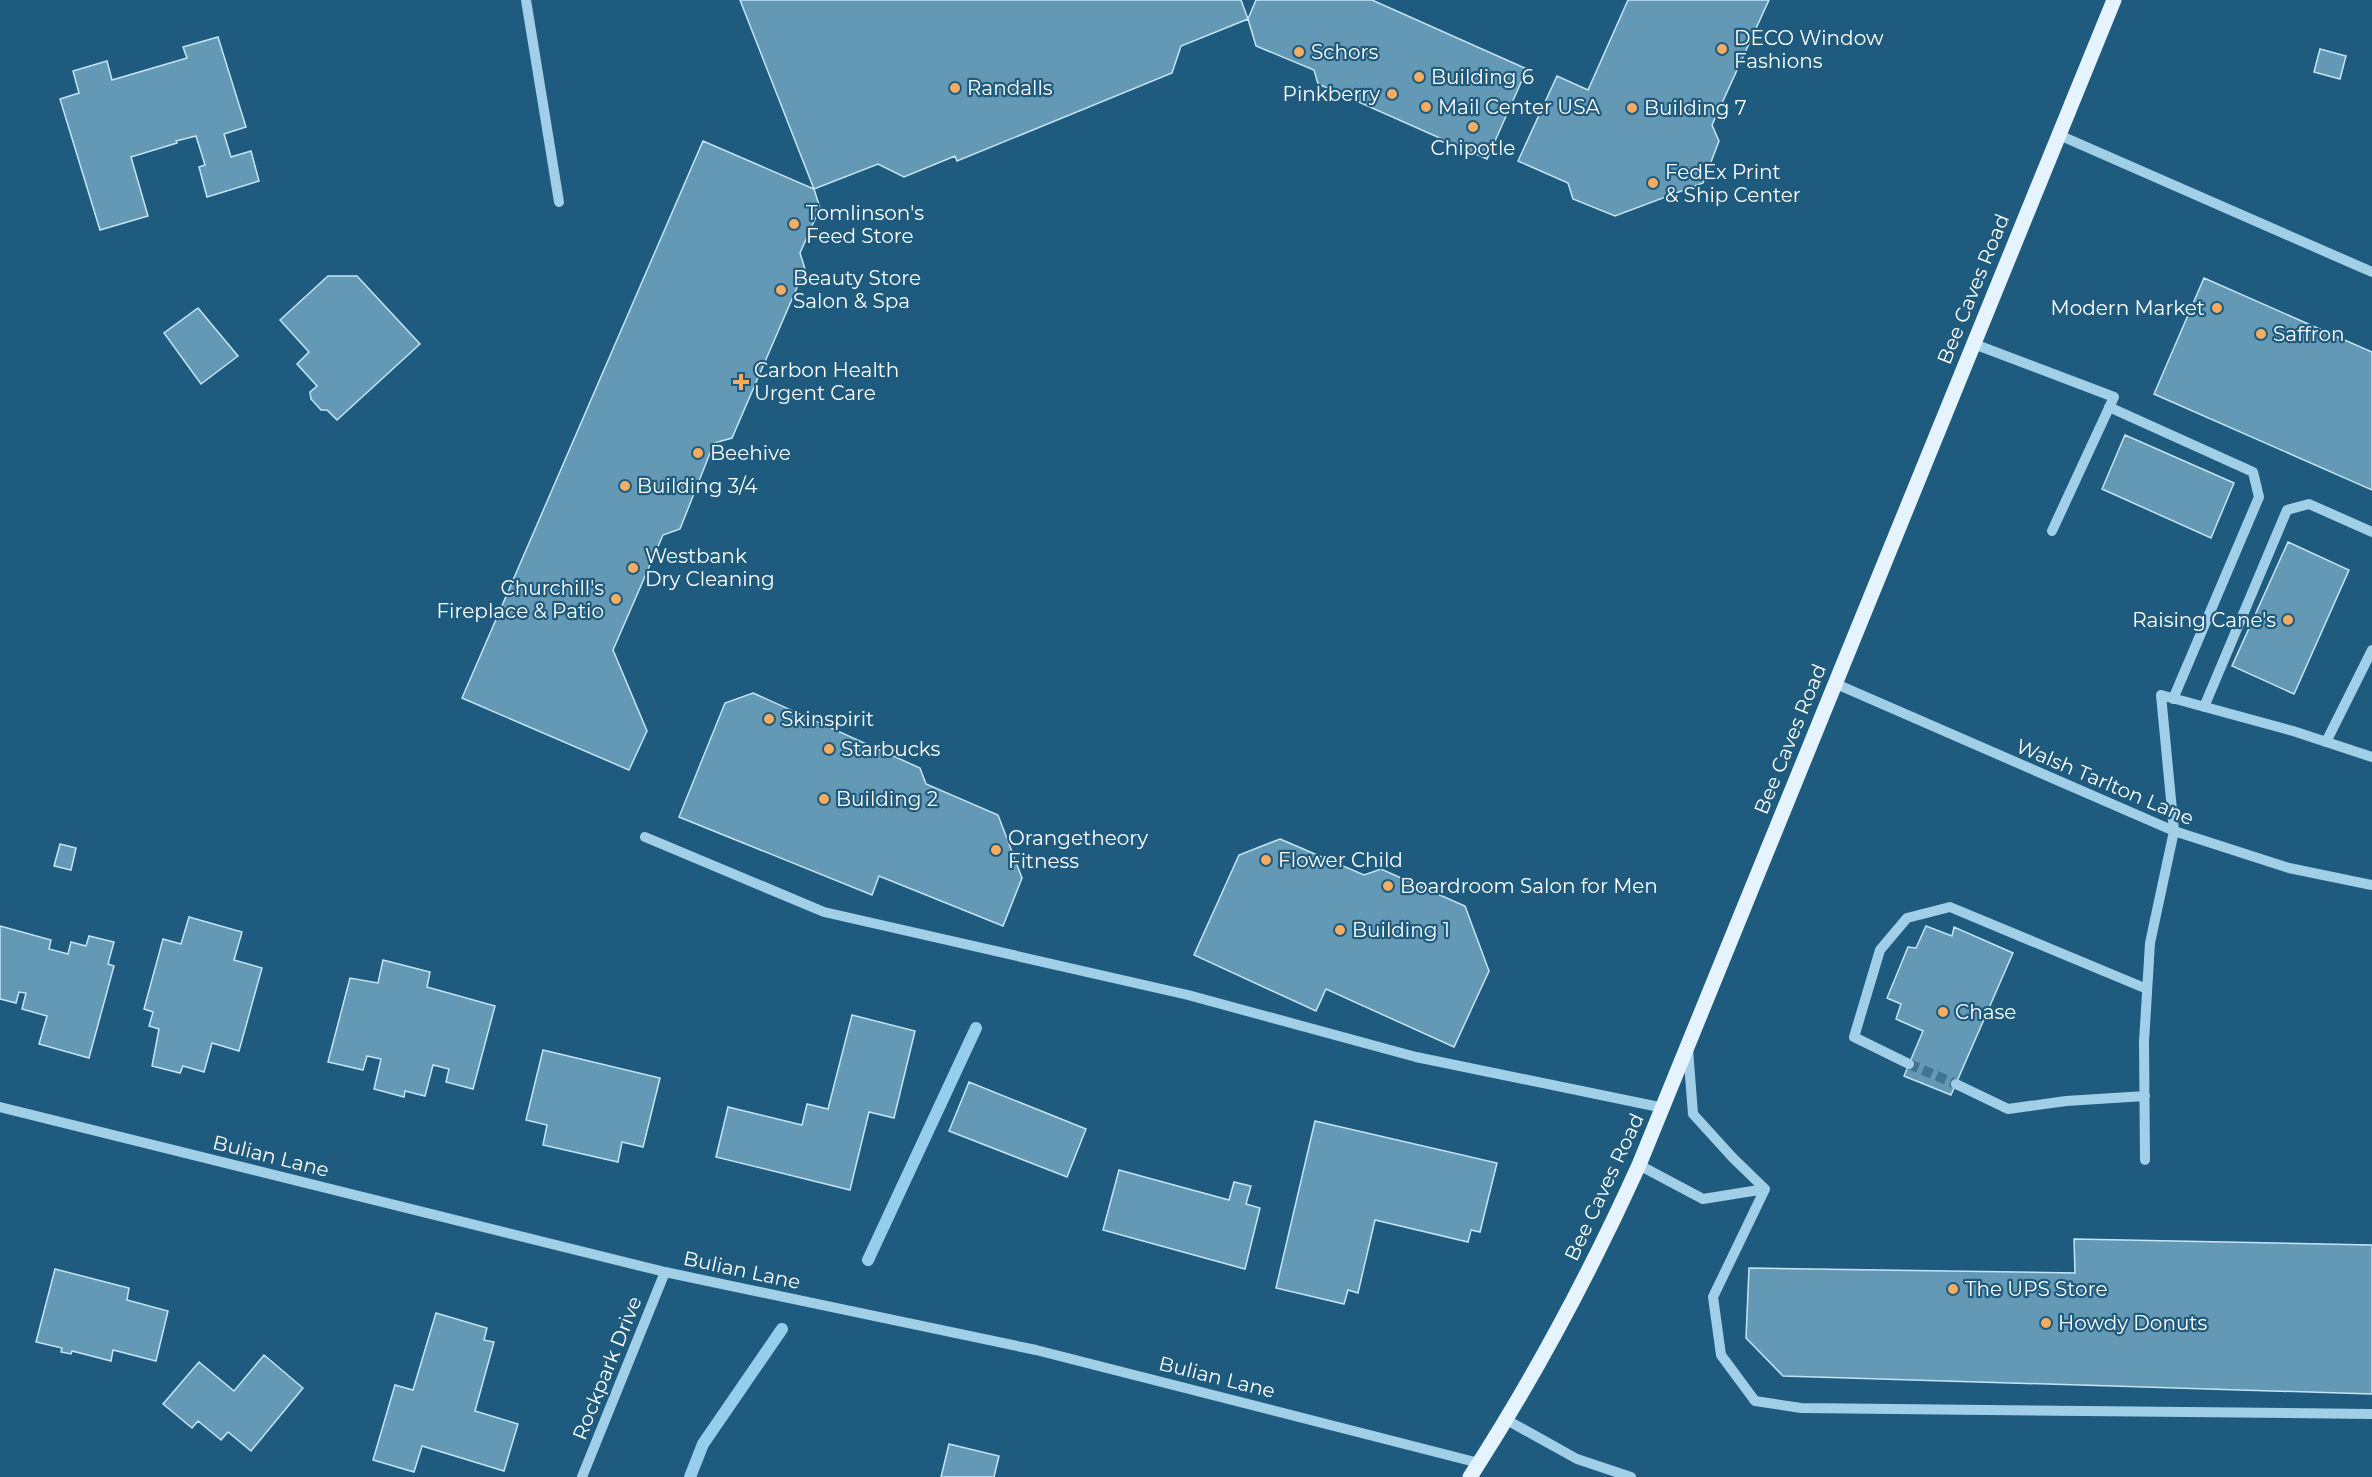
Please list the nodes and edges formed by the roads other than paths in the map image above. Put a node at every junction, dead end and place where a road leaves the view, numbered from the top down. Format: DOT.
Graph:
graph roads {
  1 [pos="526,0"];
  2 [pos="2114,0"];
  3 [pos="2059,135"];
  4 [pos="559,202"];
  5 [pos="2372,272"];
  6 [pos="1974,344"];
  7 [pos="2111,402"];
  8 [pos="2052,531"];
  9 [pos="2372,532"];
  10 [pos="2372,650"];
  11 [pos="1834,683"];
  12 [pos="2173,699"];
  13 [pos="2204,707"];
  14 [pos="2326,742"];
  15 [pos="2372,757"];
  16 [pos="2174,831"];
  17 [pos="645,837"];
  18 [pos="2372,885"];
  19 [pos="2147,989"];
  20 [pos="1688,1049"];
  21 [pos="1909,1064"];
  22 [pos="1956,1084"];
  23 [pos="2145,1096"];
  24 [pos="0,1107"];
  25 [pos="1664,1108"];
  26 [pos="2145,1160"];
  27 [pos="1640,1165"];
  28 [pos="1765,1189"];
  29 [pos="665,1272"];
  30 [pos="2372,1414"];
  31 [pos="1505,1419"];
  32 [pos="1479,1463"];
  33 [pos="582,1477"];
  34 [pos="1470,1477"];
  35 [pos="1631,1477"];
  1 -- 4 [label="street"];
  2 -- 3 [label="main road, Bee Caves Road"];
  3 -- 5 [label="street"];
  3 -- 6 [label="main road, Bee Caves Road"];
  6 -- 7 [label="street"];
  6 -- 11 [label="main road, Bee Caves Road"];
  7 -- 8 [label="street"];
  7 -- 12 [label="street"];
  9 -- 13 [label="street"];
  10 -- 14 [label="street"];
  11 -- 16 [label="street, Walsh Tarlton Lane"];
  11 -- 20 [label="main road, Bee Caves Road"];
  12 -- 13 [label="street"];
  12 -- 16 [label="street"];
  13 -- 14 [label="street"];
  14 -- 15 [label="street"];
  16 -- 18 [label="street, Walsh Tarlton Lane"];
  16 -- 19 [label="street"];
  17 -- 25 [label="street"];
  19 -- 21 [label="street"];
  19 -- 23 [label="street"];
  20 -- 25 [label="main road, Bee Caves Road"];
  20 -- 28 [label="street"];
  22 -- 23 [label="street"];
  23 -- 26 [label="street"];
  24 -- 29 [label="street, Bulian Lane"];
  25 -- 27 [label="main road, Bee Caves Road"];
  27 -- 28 [label="street"];
  27 -- 31 [label="main road, Bee Caves Road"];
  28 -- 30 [label="street"];
  29 -- 32 [label="street, Bulian Lane"];
  29 -- 33 [label="street, Rockpark Drive"];
  31 -- 32 [label="main road, Bee Caves Road"];
  31 -- 35 [label="street"];
  32 -- 34 [label="main road, Bee Caves Road"];
}
